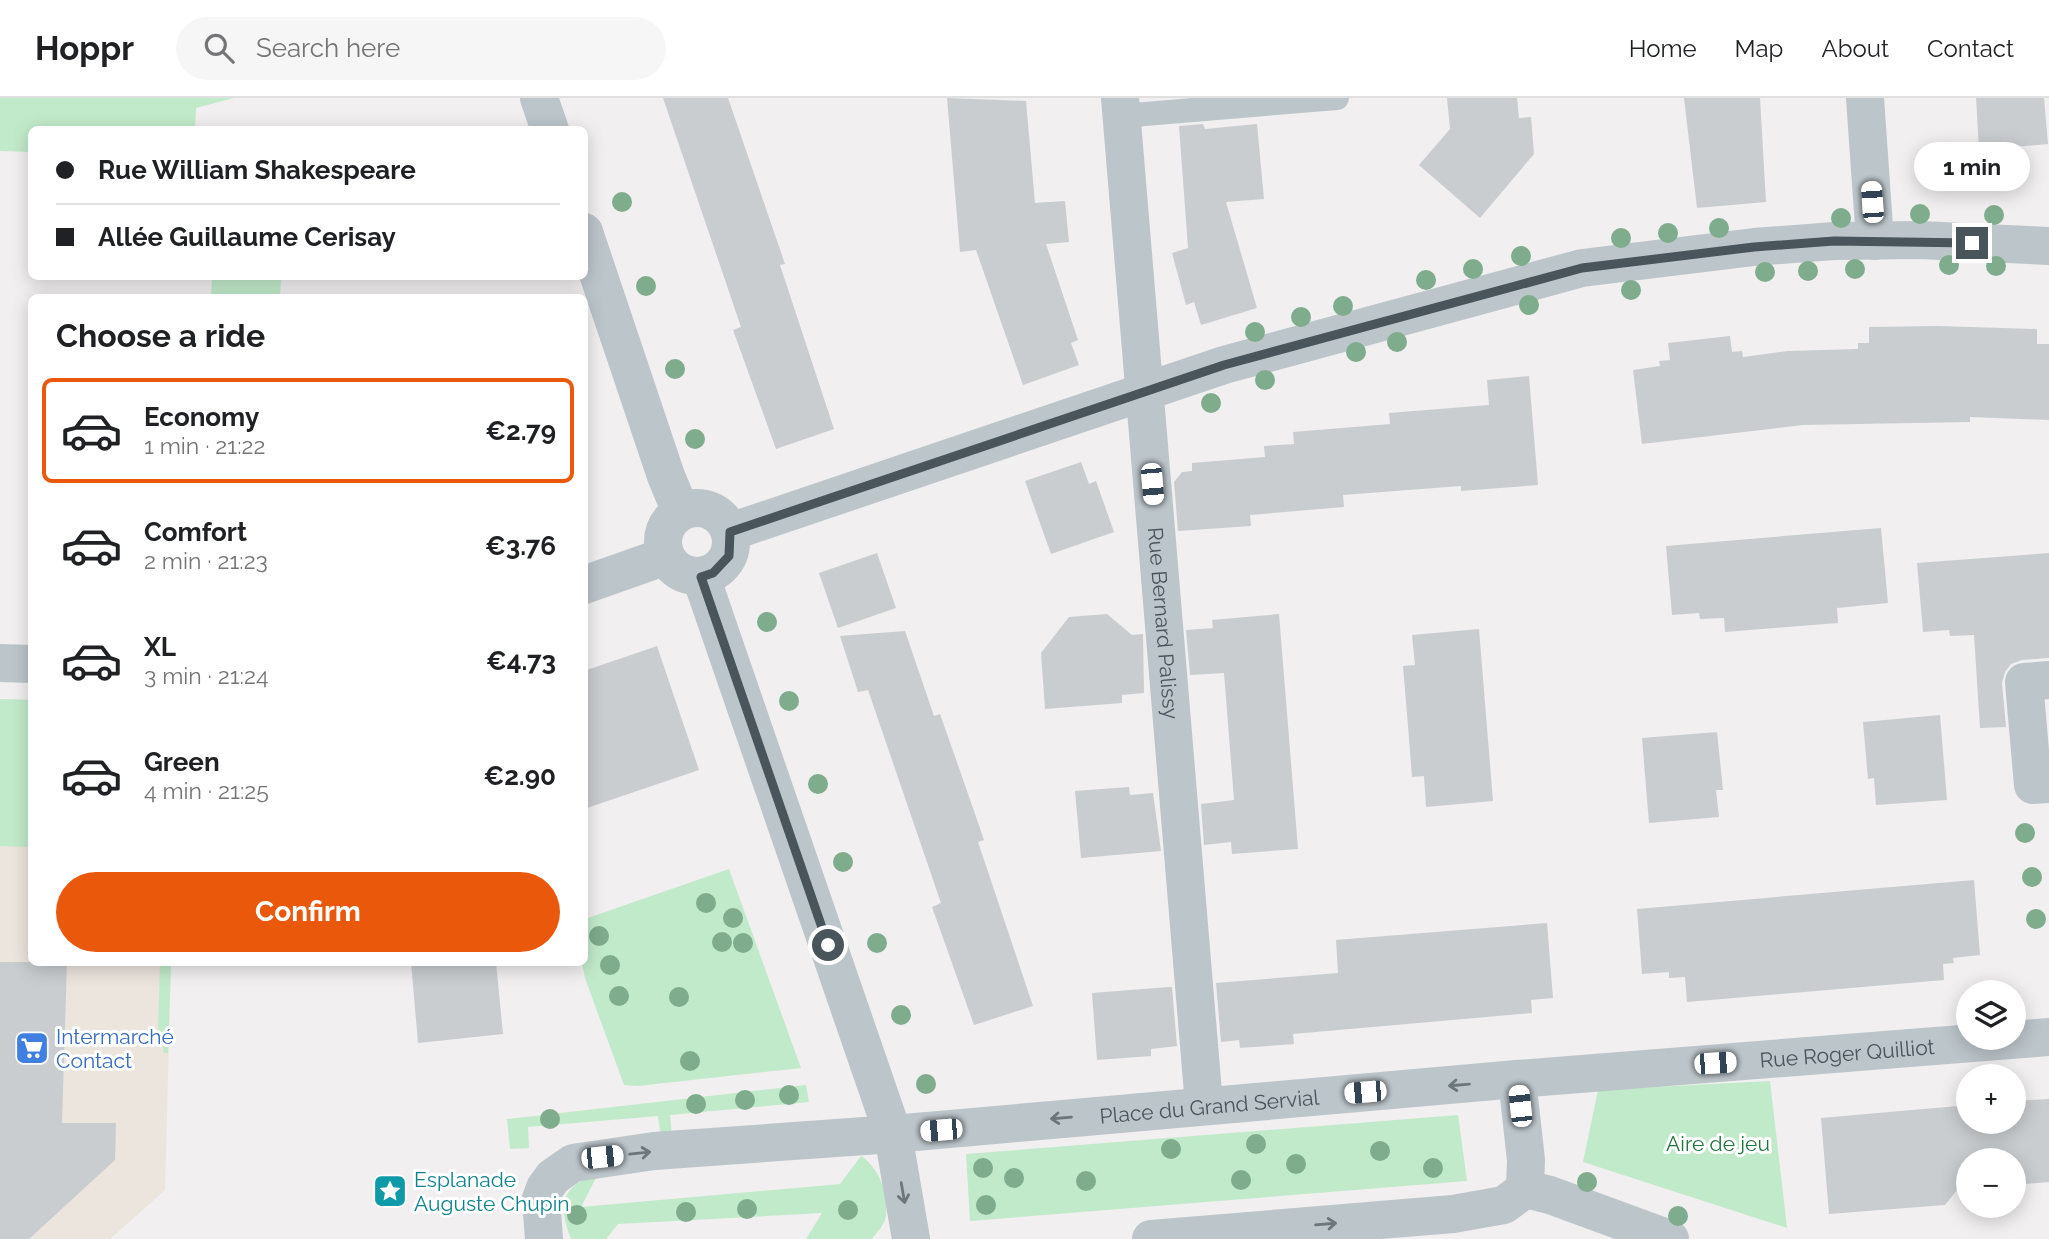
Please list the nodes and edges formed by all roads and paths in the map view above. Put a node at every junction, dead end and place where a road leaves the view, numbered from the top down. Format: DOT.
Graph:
graph roads {
  1 [pos="539,98"];
  2 [pos="1337,98"];
  3 [pos="1865,98"];
  4 [pos="1121,107"];
  5 [pos="549,126"];
  6 [pos="1875,241"];
  7 [pos="588,244"];
  8 [pos="2049,246"];
  9 [pos="1144,392"];
  10 [pos="681,512"];
  11 [pos="730,532"];
  12 [pos="666,556"];
  13 [pos="701,577"];
  14 [pos="588,584"];
  15 [pos="0,663"];
  16 [pos="28,664"];
  17 [pos="2049,680"];
  18 [pos="2049,784"];
  19 [pos="2049,1037"];
  20 [pos="1517,1079"];
  21 [pos="1203,1105"];
  22 [pos="893,1134"];
  23 [pos="1525,1189"];
  24 [pos="1210,1237"];
  25 [pos="544,1239"];
  26 [pos="911,1239"];
  27 [pos="1151,1239"];
  28 [pos="1670,1239"];
  1 -- 5 [label="street"];
  2 -- 4 [label="lane"];
  3 -- 6 [label="street"];
  4 -- 9 [label="street, Rue Bernard Palissy"];
  6 -- 8 [label="street"];
  6 -- 9 [label="street"];
  7 -- 10 [label="street"];
  9 -- 11 [label="street"];
  9 -- 21 [label="street, Rue Bernard Palissy"];
  10 -- 11 [label="street"];
  10 -- 12 [label="street"];
  11 -- 13 [label="street"];
  12 -- 13 [label="street"];
  12 -- 14 [label="street"];
  13 -- 22 [label="street"];
  15 -- 16 [label="street"];
  17 -- 18 [label="street"];
  19 -- 20 [label="street, Rue Roger Quilliot"];
  20 -- 21 [label="street, Place du Grand Servial, one-way"];
  20 -- 23 [label="street"];
  21 -- 22 [label="street, Place du Grand Servial, one-way"];
  25 -- 22 [label="street, one-way"];
  22 -- 26 [label="street, one-way"];
  24 -- 23 [label="street, one-way"];
  23 -- 28 [label="street"];
  24 -- 27 [label="street"];
}
